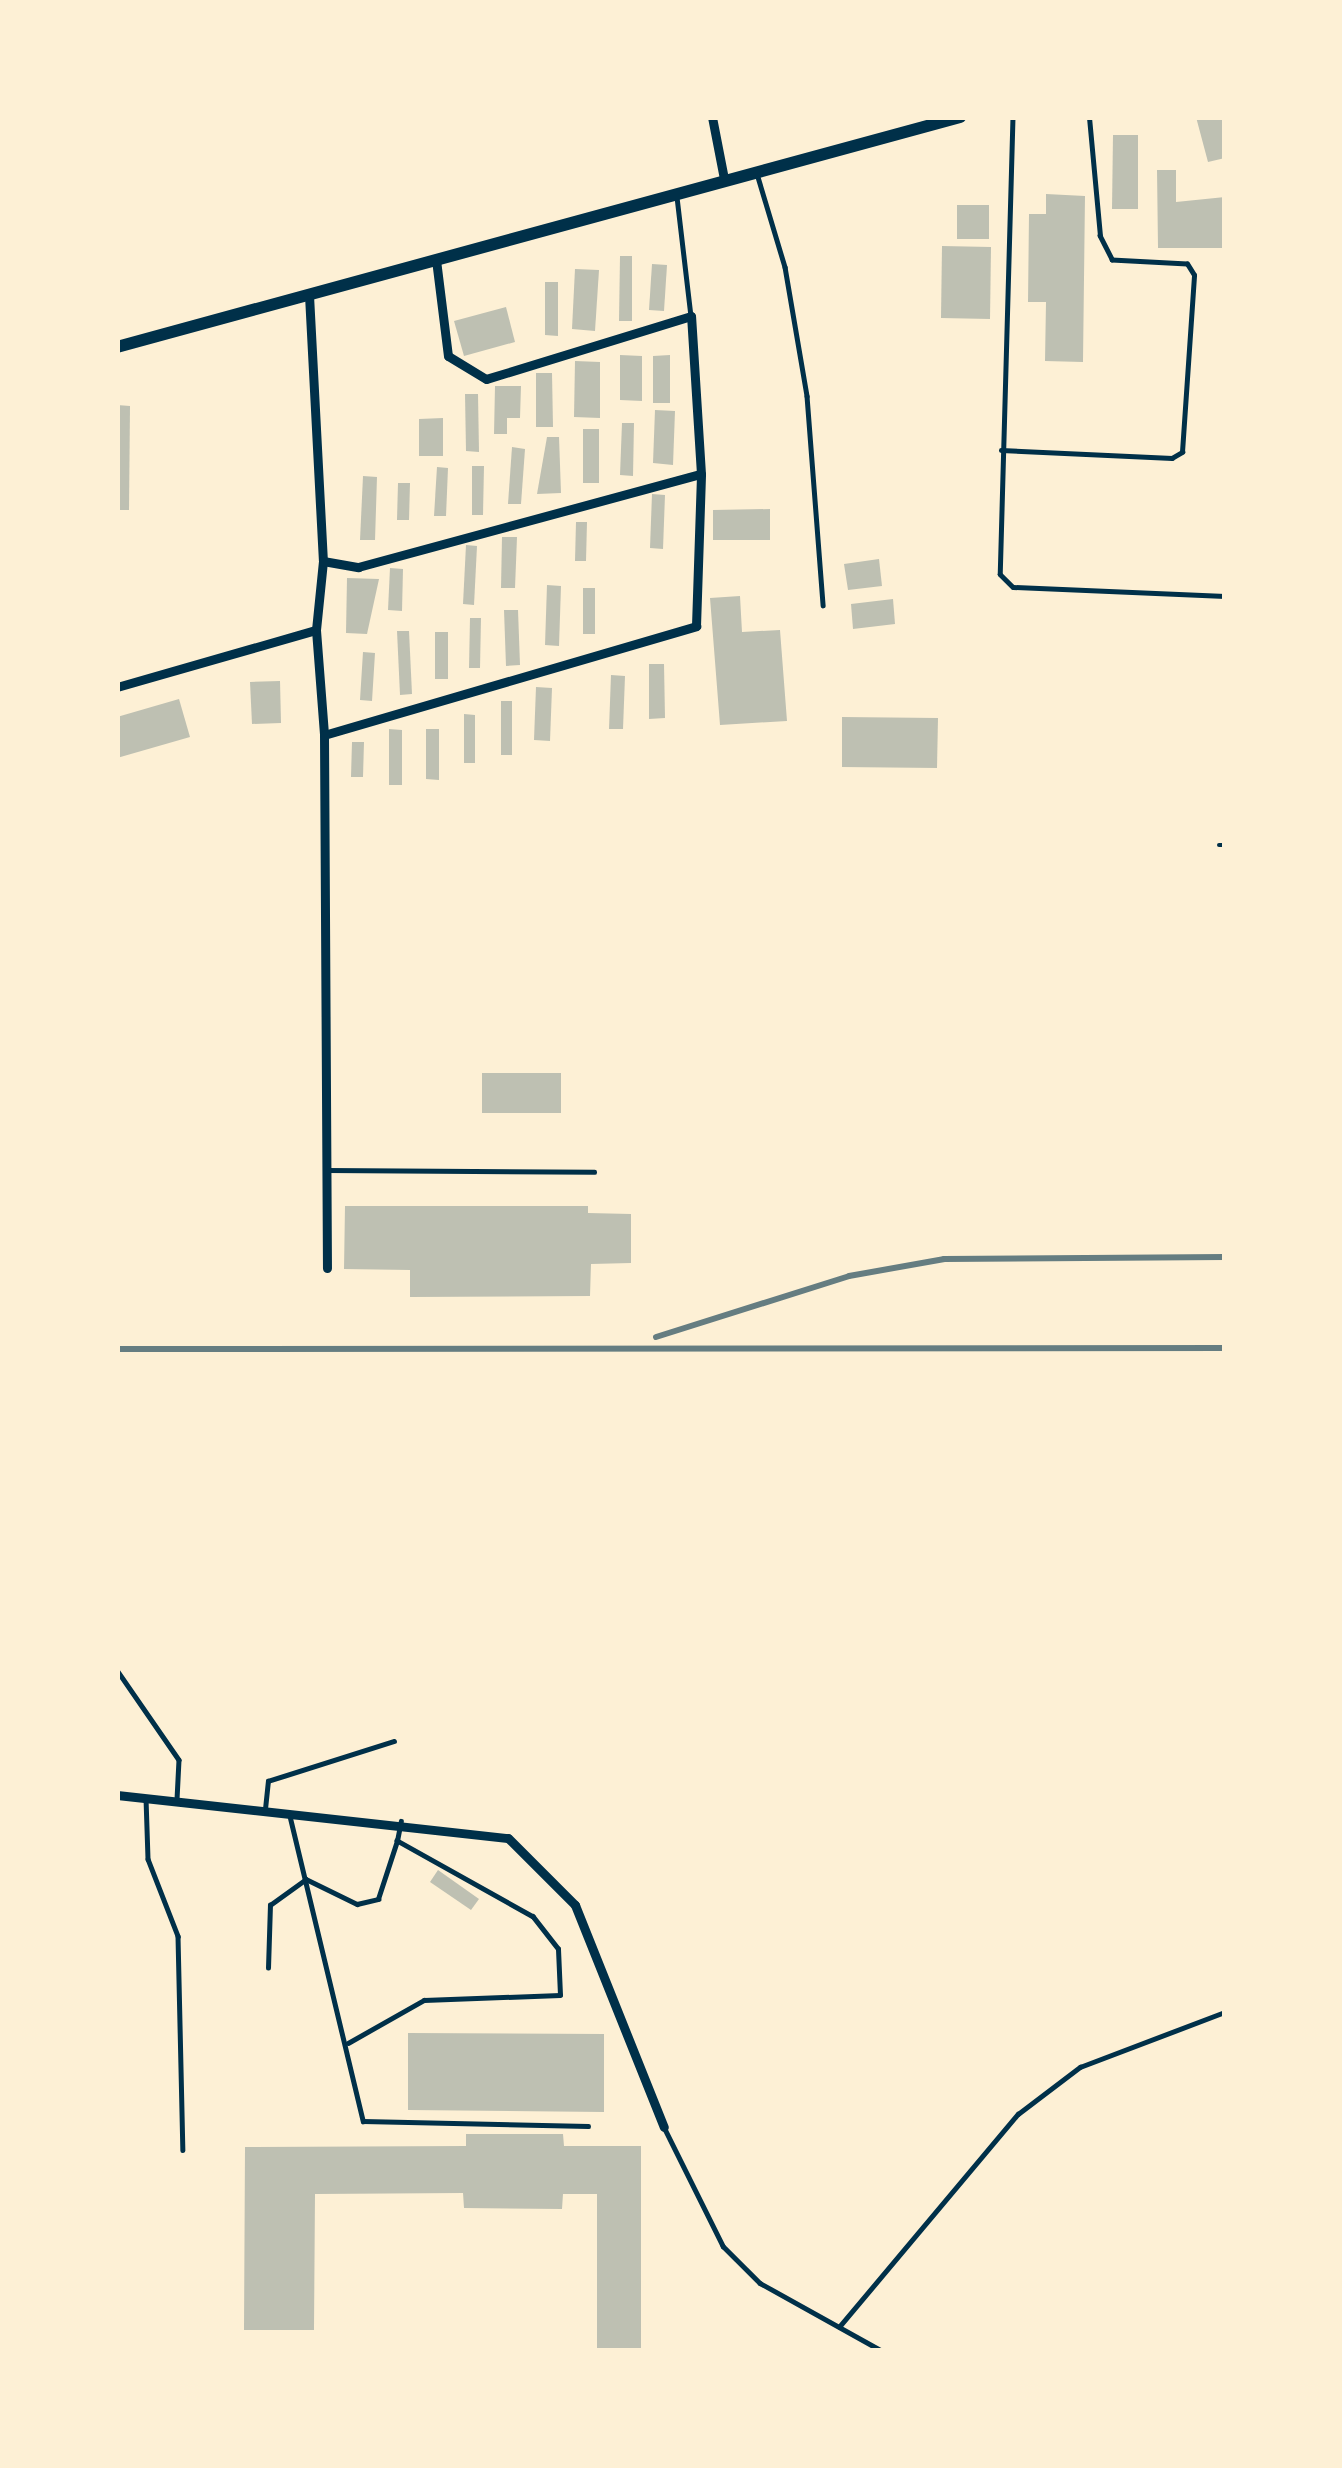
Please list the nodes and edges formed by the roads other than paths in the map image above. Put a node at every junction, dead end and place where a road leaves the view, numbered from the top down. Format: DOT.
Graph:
graph roads {
  1 [pos="712,117"];
  2 [pos="960,117"];
  3 [pos="1013,117"];
  4 [pos="1089,117"];
  5 [pos="757,171"];
  6 [pos="724,179"];
  7 [pos="676,193"];
  8 [pos="436,260"];
  9 [pos="309,295"];
  10 [pos="691,316"];
  11 [pos="117,347"];
  12 [pos="1001,450"];
  13 [pos="701,474"];
  14 [pos="322,561"];
  15 [pos="1225,596"];
  16 [pos="823,605"];
  17 [pos="316,630"];
  18 [pos="117,687"];
  19 [pos="324,735"];
  20 [pos="327,1170"];
  21 [pos="594,1172"];
  22 [pos="327,1268"];
  23 [pos="117,1670"];
  24 [pos="394,1741"];
  25 [pos="117,1795"];
  26 [pos="146,1798"];
  27 [pos="177,1801"];
  28 [pos="265,1809"];
  29 [pos="289,1811"];
  30 [pos="401,1822"];
  31 [pos="397,1841"];
  32 [pos="306,1879"];
  33 [pos="268,1969"];
  34 [pos="1225,2012"];
  35 [pos="348,2043"];
  36 [pos="588,2126"];
  37 [pos="664,2127"];
  38 [pos="183,2150"];
  39 [pos="839,2327"];
  40 [pos="882,2351"];
  1 -- 6 [label="street"];
  2 -- 5 [label="street"];
  3 -- 12 [label="lane"];
  4 -- 12 [label="lane"];
  5 -- 6 [label="street"];
  5 -- 16 [label="lane"];
  6 -- 7 [label="street"];
  7 -- 8 [label="street"];
  7 -- 10 [label="lane"];
  8 -- 9 [label="street"];
  8 -- 10 [label="street"];
  9 -- 11 [label="street"];
  9 -- 14 [label="street"];
  10 -- 13 [label="street"];
  12 -- 15 [label="lane"];
  13 -- 14 [label="street"];
  13 -- 19 [label="street"];
  14 -- 17 [label="street"];
  17 -- 18 [label="street"];
  17 -- 19 [label="street"];
  19 -- 20 [label="street"];
  20 -- 21 [label="lane"];
  20 -- 22 [label="street"];
  23 -- 27 [label="lane"];
  24 -- 28 [label="lane"];
  25 -- 26 [label="street"];
  26 -- 27 [label="street"];
  26 -- 38 [label="lane"];
  27 -- 28 [label="street"];
  28 -- 29 [label="street"];
  29 -- 30 [label="street"];
  29 -- 32 [label="lane"];
  30 -- 31 [label="lane"];
  30 -- 37 [label="street"];
  31 -- 32 [label="lane"];
  31 -- 35 [label="lane"];
  32 -- 33 [label="lane"];
  32 -- 35 [label="lane"];
  34 -- 39 [label="lane"];
  35 -- 36 [label="lane"];
  37 -- 39 [label="lane"];
  39 -- 40 [label="lane"];
}
